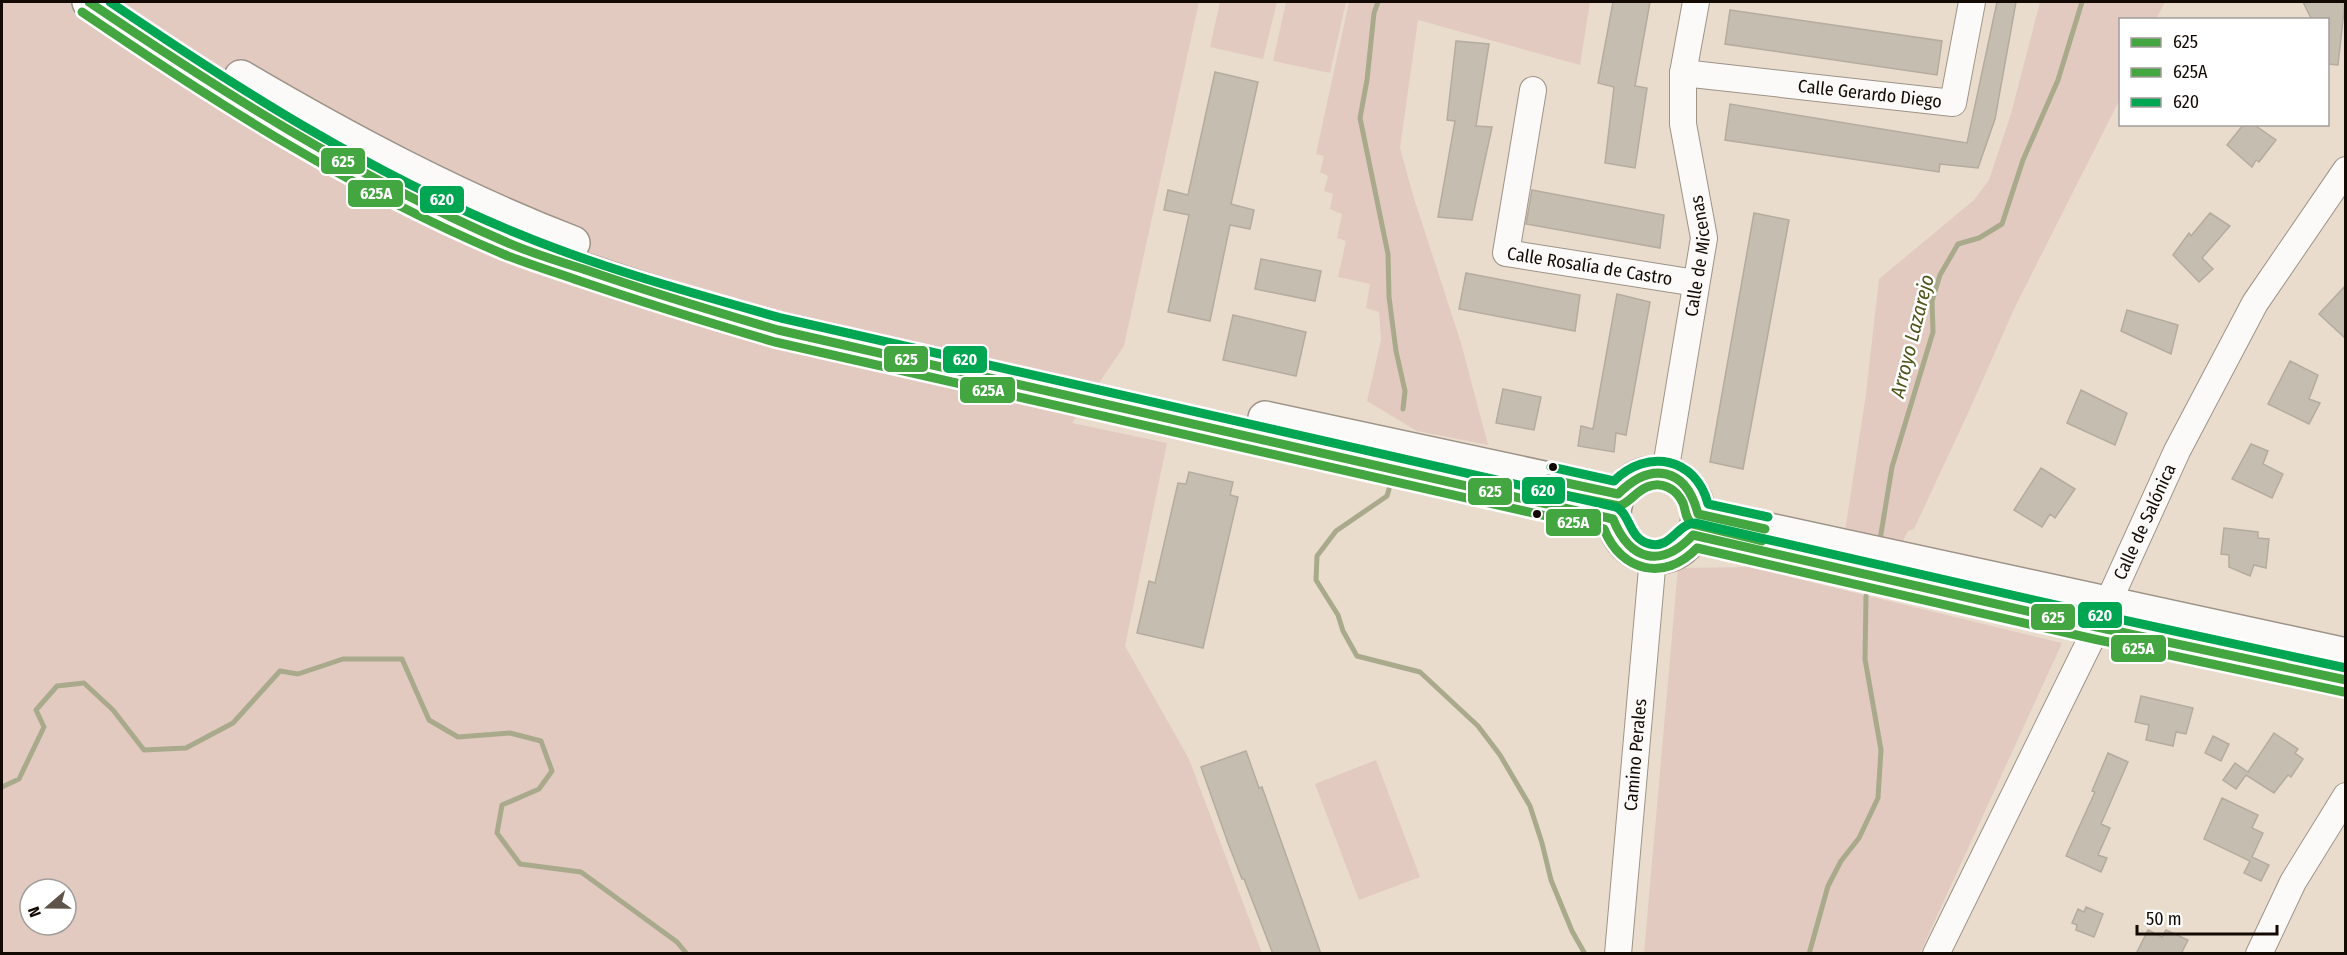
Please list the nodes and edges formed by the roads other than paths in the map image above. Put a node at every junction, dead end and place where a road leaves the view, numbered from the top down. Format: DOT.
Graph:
graph roads {
  1 [pos="89,2"];
  2 [pos="128,2"];
  3 [pos="1696,2"];
  4 [pos="1972,2"];
  5 [pos="1683,73"];
  6 [pos="1533,90"];
  7 [pos="2346,170"];
  8 [pos="1696,283"];
  9 [pos="1665,473"];
  10 [pos="1616,506"];
  11 [pos="1696,525"];
  12 [pos="1653,558"];
  13 [pos="2101,615"];
  14 [pos="2346,655"];
  15 [pos="2346,680"];
  16 [pos="2346,796"];
  17 [pos="1618,954"];
  18 [pos="1936,954"];
  19 [pos="2259,954"];
  1 -- 10 [label="main road"];
  2 -- 10 [label="main road"];
  3 -- 5 [label="street, Calle de Micenas"];
  4 -- 5 [label="street, Calle Gerardo Diego"];
  5 -- 8 [label="street, Calle de Micenas"];
  6 -- 8 [label="street, Calle Rosalía de Castro"];
  7 -- 13 [label="street, Calle de Salónica"];
  8 -- 9 [label="street, Calle de Micenas"];
  9 -- 10 [label="main road"];
  9 -- 11 [label="main road"];
  10 -- 12 [label="main road"];
  11 -- 12 [label="main road"];
  11 -- 13 [label="main road"];
  12 -- 17 [label="street, Camino Perales"];
  13 -- 14 [label="main road"];
  13 -- 15 [label="main road"];
  13 -- 18 [label="street, Calle de Salónica"];
  16 -- 19 [label="street"];
}
